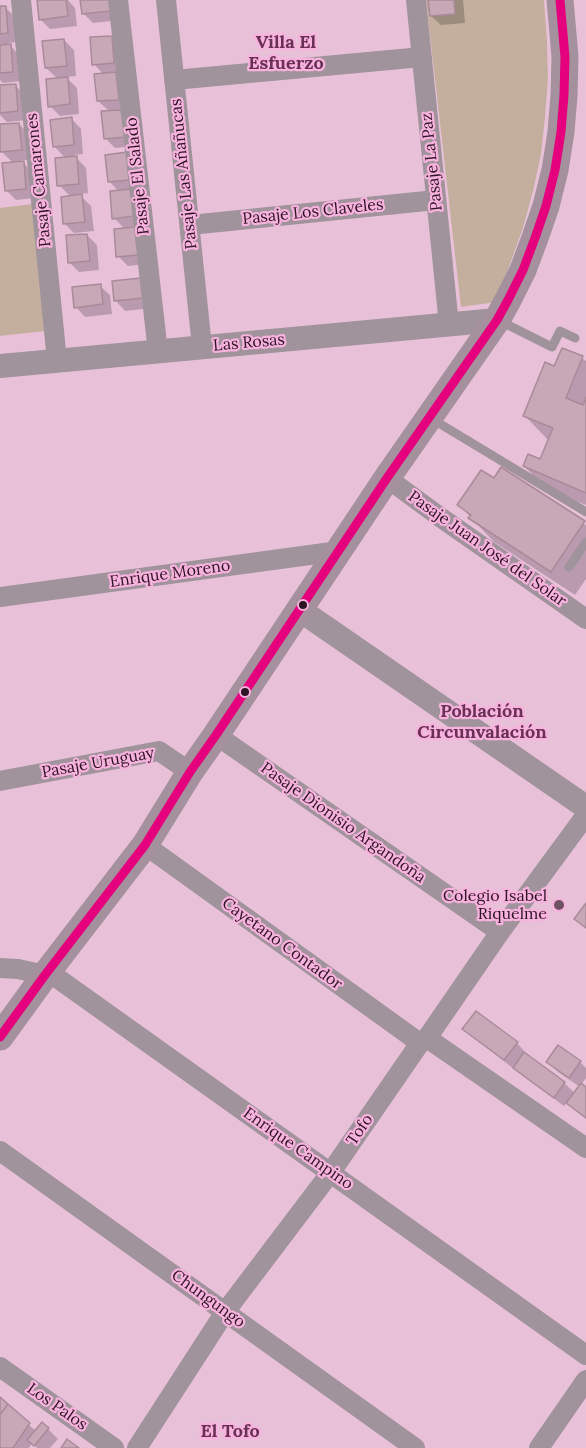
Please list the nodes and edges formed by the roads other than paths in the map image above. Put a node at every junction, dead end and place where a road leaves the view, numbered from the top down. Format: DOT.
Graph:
graph roads {
  1 [pos="21,0"];
  2 [pos="118,0"];
  3 [pos="166,0"];
  4 [pos="416,0"];
  5 [pos="560,0"];
  6 [pos="422,57"];
  7 [pos="174,80"];
  8 [pos="436,200"];
  9 [pos="190,225"];
  10 [pos="497,320"];
  11 [pos="449,325"];
  12 [pos="575,338"];
  13 [pos="202,347"];
  14 [pos="158,352"];
  15 [pos="57,361"];
  16 [pos="0,366"];
  17 [pos="430,418"];
  18 [pos="387,478"];
  19 [pos="586,512"];
  20 [pos="586,542"];
  21 [pos="339,551"];
  22 [pos="569,567"];
  23 [pos="0,597"];
  24 [pos="300,610"];
  25 [pos="586,619"];
  26 [pos="216,735"];
  27 [pos="190,772"];
  28 [pos="0,781"];
  29 [pos="586,807"];
  30 [pos="586,815"];
  31 [pos="145,845"];
  32 [pos="500,932"];
  33 [pos="0,968"];
  34 [pos="45,975"];
  35 [pos="0,1037"];
  36 [pos="423,1040"];
  37 [pos="586,1148"];
  38 [pos="0,1151"];
  39 [pos="331,1172"];
  40 [pos="225,1311"];
  41 [pos="586,1354"];
  42 [pos="0,1367"];
  43 [pos="586,1380"];
  44 [pos="114,1448"];
  45 [pos="137,1448"];
  46 [pos="415,1448"];
  47 [pos="539,1448"];
  1 -- 15 [label="street, Pasaje Camarones"];
  2 -- 14 [label="street, Pasaje El Salado"];
  3 -- 7 [label="street, Pasaje Las Añañucas"];
  4 -- 6 [label="street, Pasaje La Paz"];
  5 -- 10 [label="main road"];
  6 -- 7 [label="street"];
  6 -- 8 [label="street, Pasaje La Paz"];
  7 -- 9 [label="street, Pasaje Las Añañucas"];
  8 -- 9 [label="street, Pasaje Los Claveles"];
  8 -- 11 [label="street, Pasaje La Paz"];
  9 -- 13 [label="street, Pasaje Las Añañucas"];
  10 -- 11 [label="street, Las Rosas"];
  10 -- 12 [label="lane"];
  10 -- 17 [label="main road"];
  11 -- 13 [label="street, Las Rosas"];
  13 -- 14 [label="street, Las Rosas"];
  14 -- 15 [label="street, Las Rosas"];
  15 -- 16 [label="street, Las Rosas"];
  17 -- 18 [label="main road"];
  17 -- 19 [label="lane"];
  18 -- 21 [label="main road"];
  18 -- 25 [label="street, Pasaje Juan José del Solar"];
  20 -- 22 [label="lane"];
  21 -- 23 [label="street, Enrique Moreno"];
  21 -- 24 [label="main road"];
  24 -- 26 [label="main road"];
  24 -- 29 [label="street"];
  26 -- 27 [label="main road"];
  26 -- 32 [label="street, Pasaje Dionisio Argandoña"];
  27 -- 28 [label="street, Pasaje Uruguay"];
  27 -- 31 [label="main road"];
  30 -- 32 [label="street, Tofo"];
  31 -- 34 [label="main road"];
  31 -- 36 [label="street, Cayetano Contador"];
  32 -- 36 [label="street, Tofo"];
  33 -- 34 [label="street, Enrique Campino"];
  34 -- 35 [label="main road"];
  34 -- 39 [label="street, Enrique Campino"];
  36 -- 37 [label="street, Cayetano Contador"];
  36 -- 39 [label="street, Tofo"];
  38 -- 40 [label="street, Chungungo"];
  39 -- 40 [label="street, Tofo"];
  39 -- 41 [label="street, Enrique Campino"];
  40 -- 45 [label="street, Tofo"];
  40 -- 46 [label="street, Chungungo"];
  42 -- 44 [label="street, Los Palos"];
  43 -- 47 [label="street"];
}
